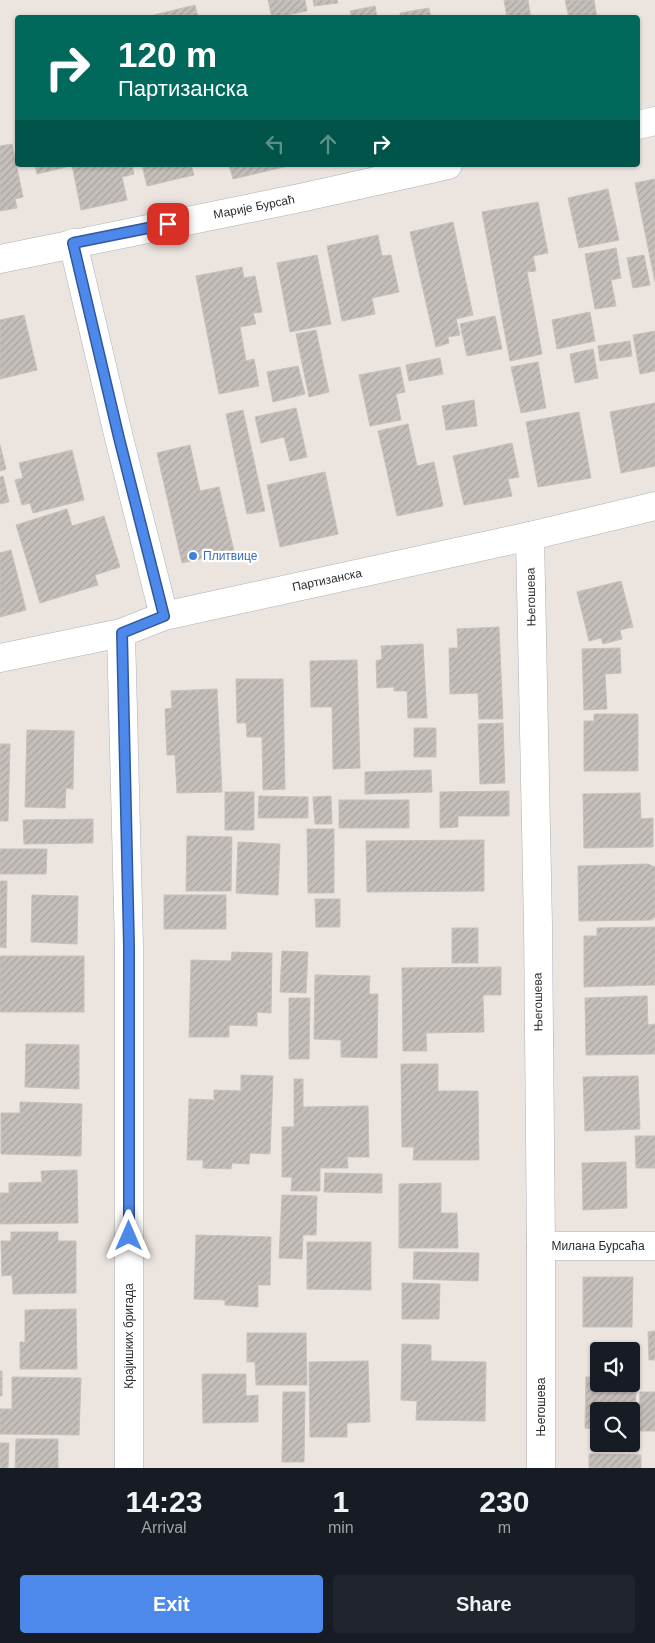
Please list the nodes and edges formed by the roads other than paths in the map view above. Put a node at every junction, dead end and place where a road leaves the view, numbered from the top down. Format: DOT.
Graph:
graph roads {
  1 [pos="655,121"];
  2 [pos="640,125"];
  3 [pos="439,167"];
  4 [pos="73,243"];
  5 [pos="0,259"];
  6 [pos="655,506"];
  7 [pos="530,536"];
  8 [pos="164,616"];
  9 [pos="122,633"];
  10 [pos="0,658"];
  11 [pos="541,1246"];
  12 [pos="655,1246"];
  13 [pos="129,1468"];
  14 [pos="541,1468"];
  1 -- 2 [label="street"];
  3 -- 4 [label="street, Марије Бурсаћ"];
  4 -- 5 [label="street, Марије Бурсаћ"];
  4 -- 8 [label="street"];
  6 -- 7 [label="street, Партизанска"];
  7 -- 8 [label="street, Партизанска"];
  7 -- 11 [label="street, Његошева"];
  8 -- 9 [label="street, Партизанска"];
  9 -- 10 [label="street, Партизанска"];
  9 -- 13 [label="street, Крајишких бригада"];
  11 -- 12 [label="street, Милана Бурсаћа"];
  11 -- 14 [label="street, Његошева"];
}
